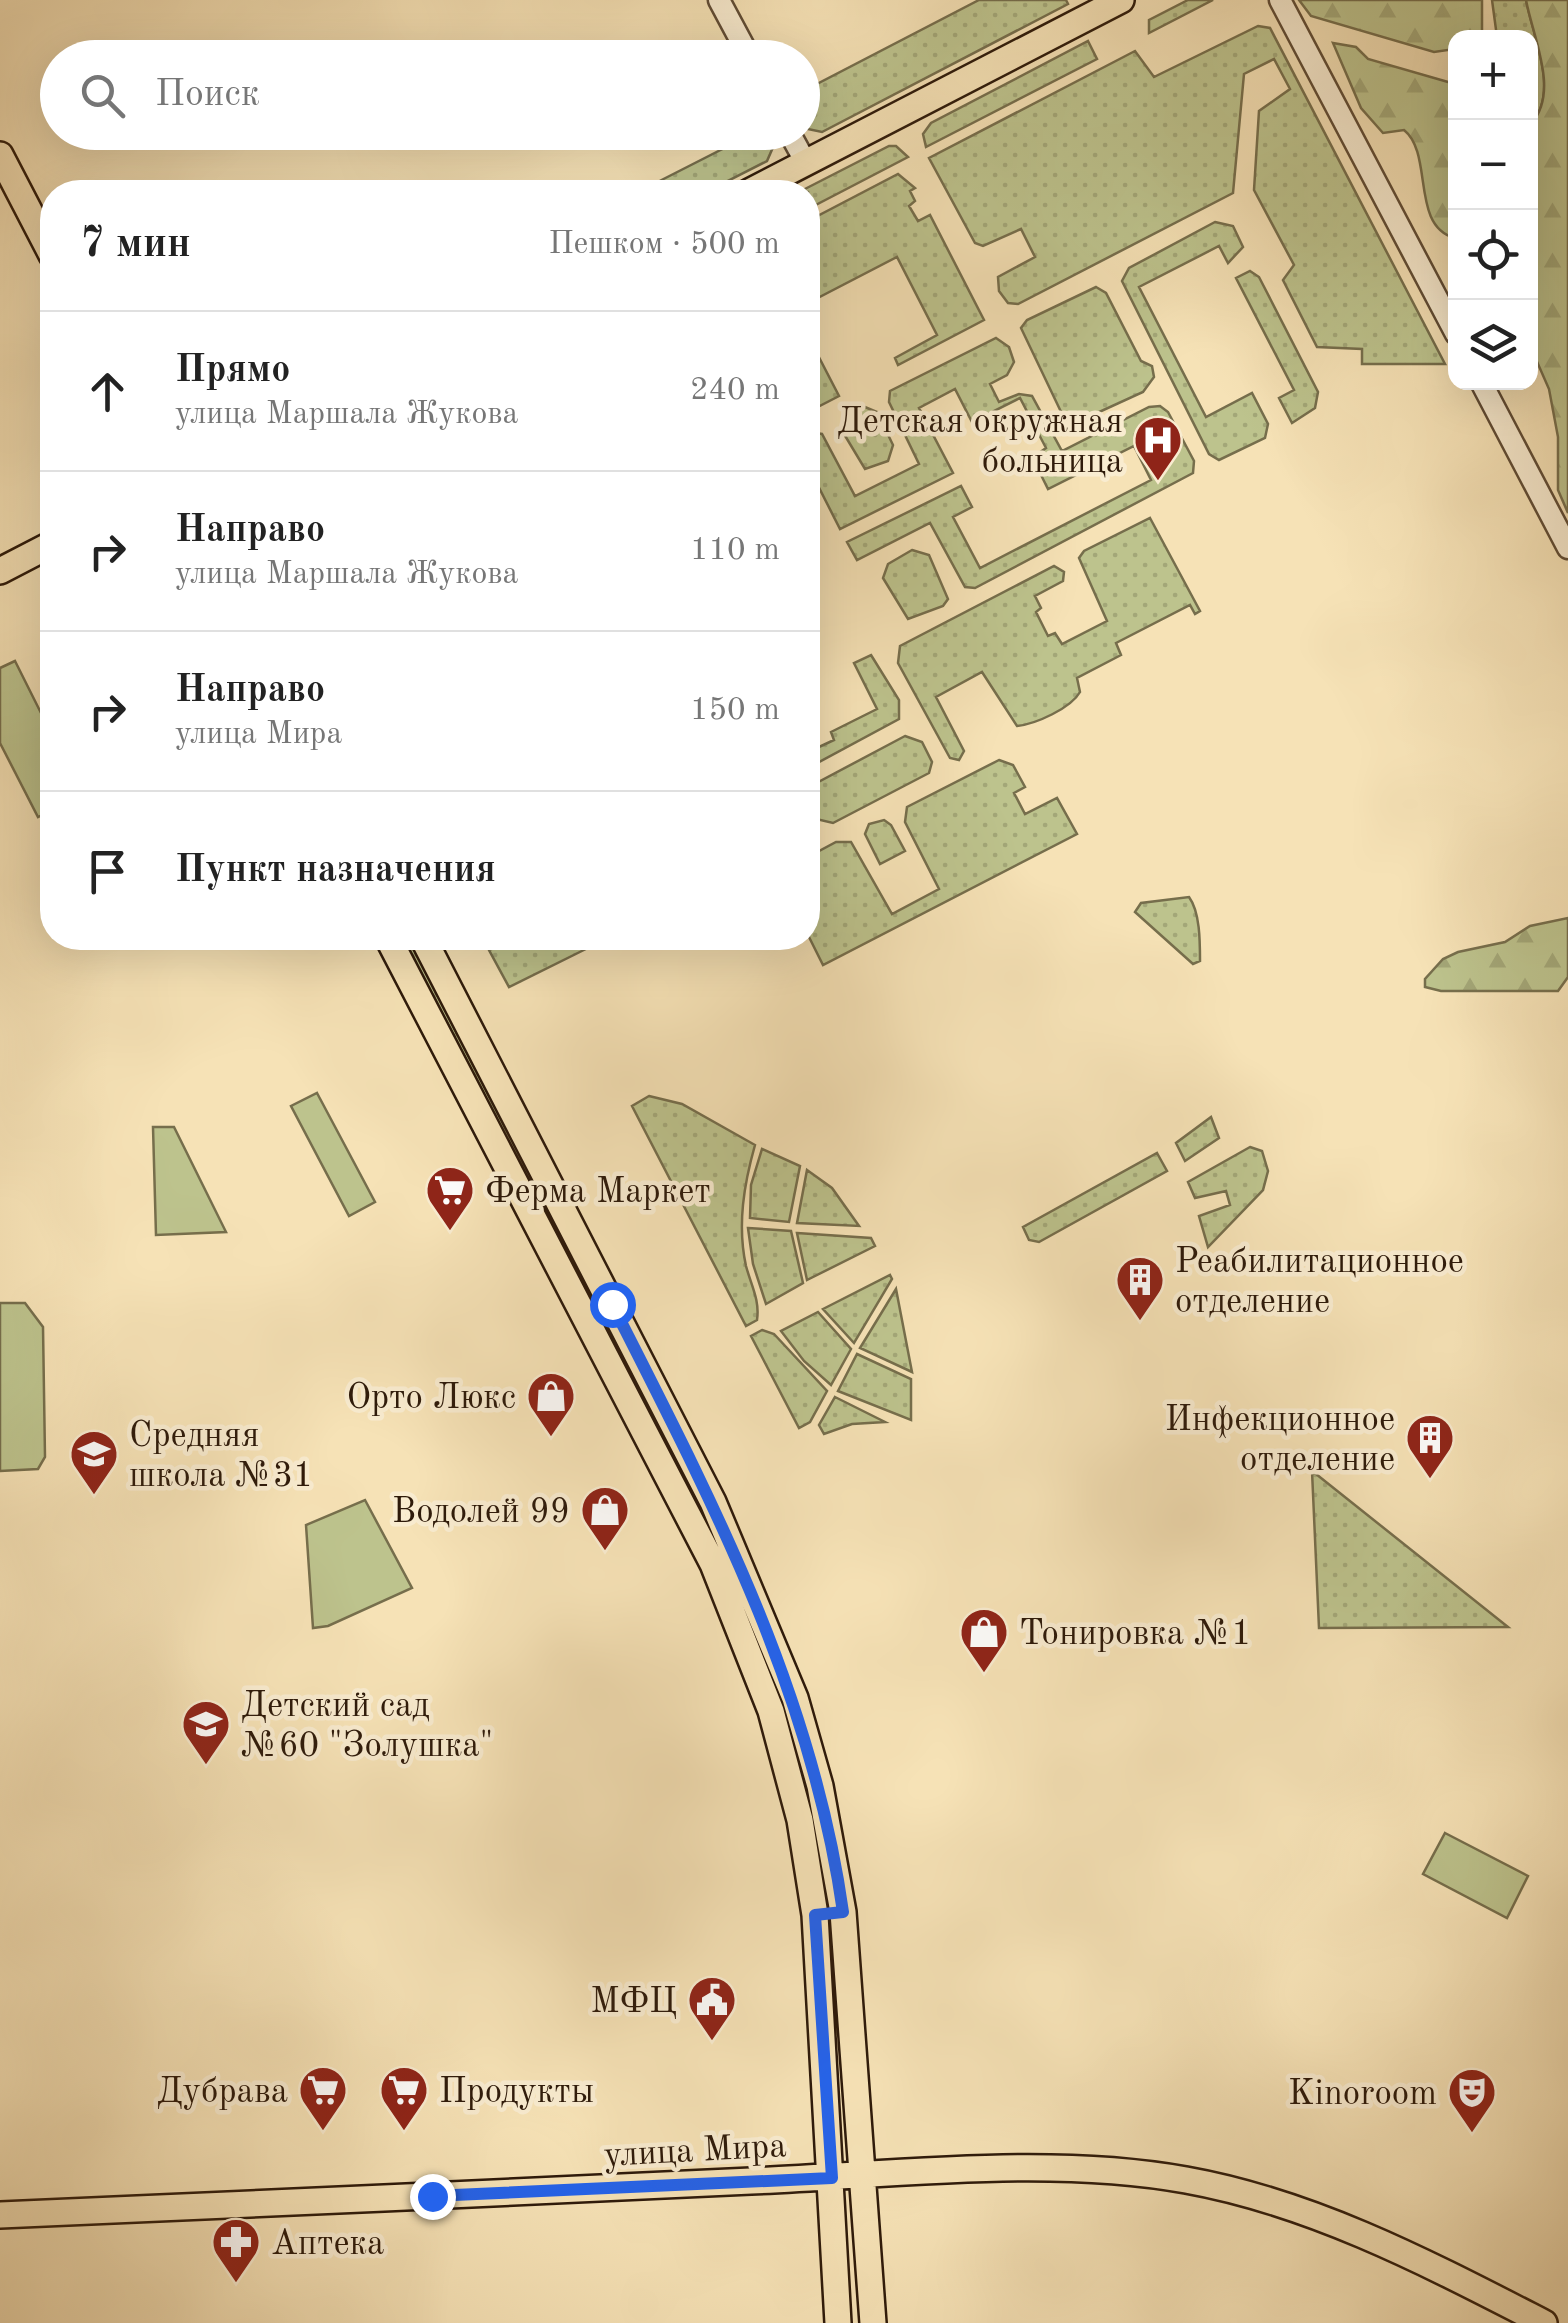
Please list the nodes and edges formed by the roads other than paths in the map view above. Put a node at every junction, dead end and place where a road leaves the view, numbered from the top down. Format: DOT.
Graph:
graph roads {
  1 [pos="720,0"];
  2 [pos="1121,0"];
  3 [pos="1280,0"];
  4 [pos="741,40"];
  5 [pos="799,150"];
  6 [pos="0,155"];
  7 [pos="806,163"];
  8 [pos="773,180"];
  9 [pos="40,232"];
  10 [pos="1448,319"];
  11 [pos="1484,390"];
  12 [pos="1568,548"];
  13 [pos="40,550"];
  14 [pos="0,571"];
  15 [pos="394,950"];
  16 [pos="428,950"];
  17 [pos="843,1912"];
  18 [pos="815,1915"];
  19 [pos="865,2176"];
  20 [pos="832,2178"];
  21 [pos="0,2215"];
  22 [pos="838,2323"];
  23 [pos="873,2323"];
  24 [pos="1544,2323"];
  1 -- 4 [label="street"];
  2 -- 7 [label="main road"];
  3 -- 10 [label="street"];
  5 -- 7 [label="street"];
  6 -- 9 [label="main road"];
  7 -- 8 [label="main road"];
  11 -- 12 [label="street"];
  13 -- 14 [label="main road"];
  15 -- 18 [label="main road"];
  16 -- 17 [label="main road"];
  17 -- 18 [label="main road"];
  17 -- 19 [label="main road"];
  18 -- 20 [label="main road"];
  19 -- 20 [label="main road, улица Мира"];
  19 -- 23 [label="main road"];
  19 -- 24 [label="main road, улица Мира"];
  20 -- 21 [label="main road, улица Мира"];
  20 -- 22 [label="main road"];
}
